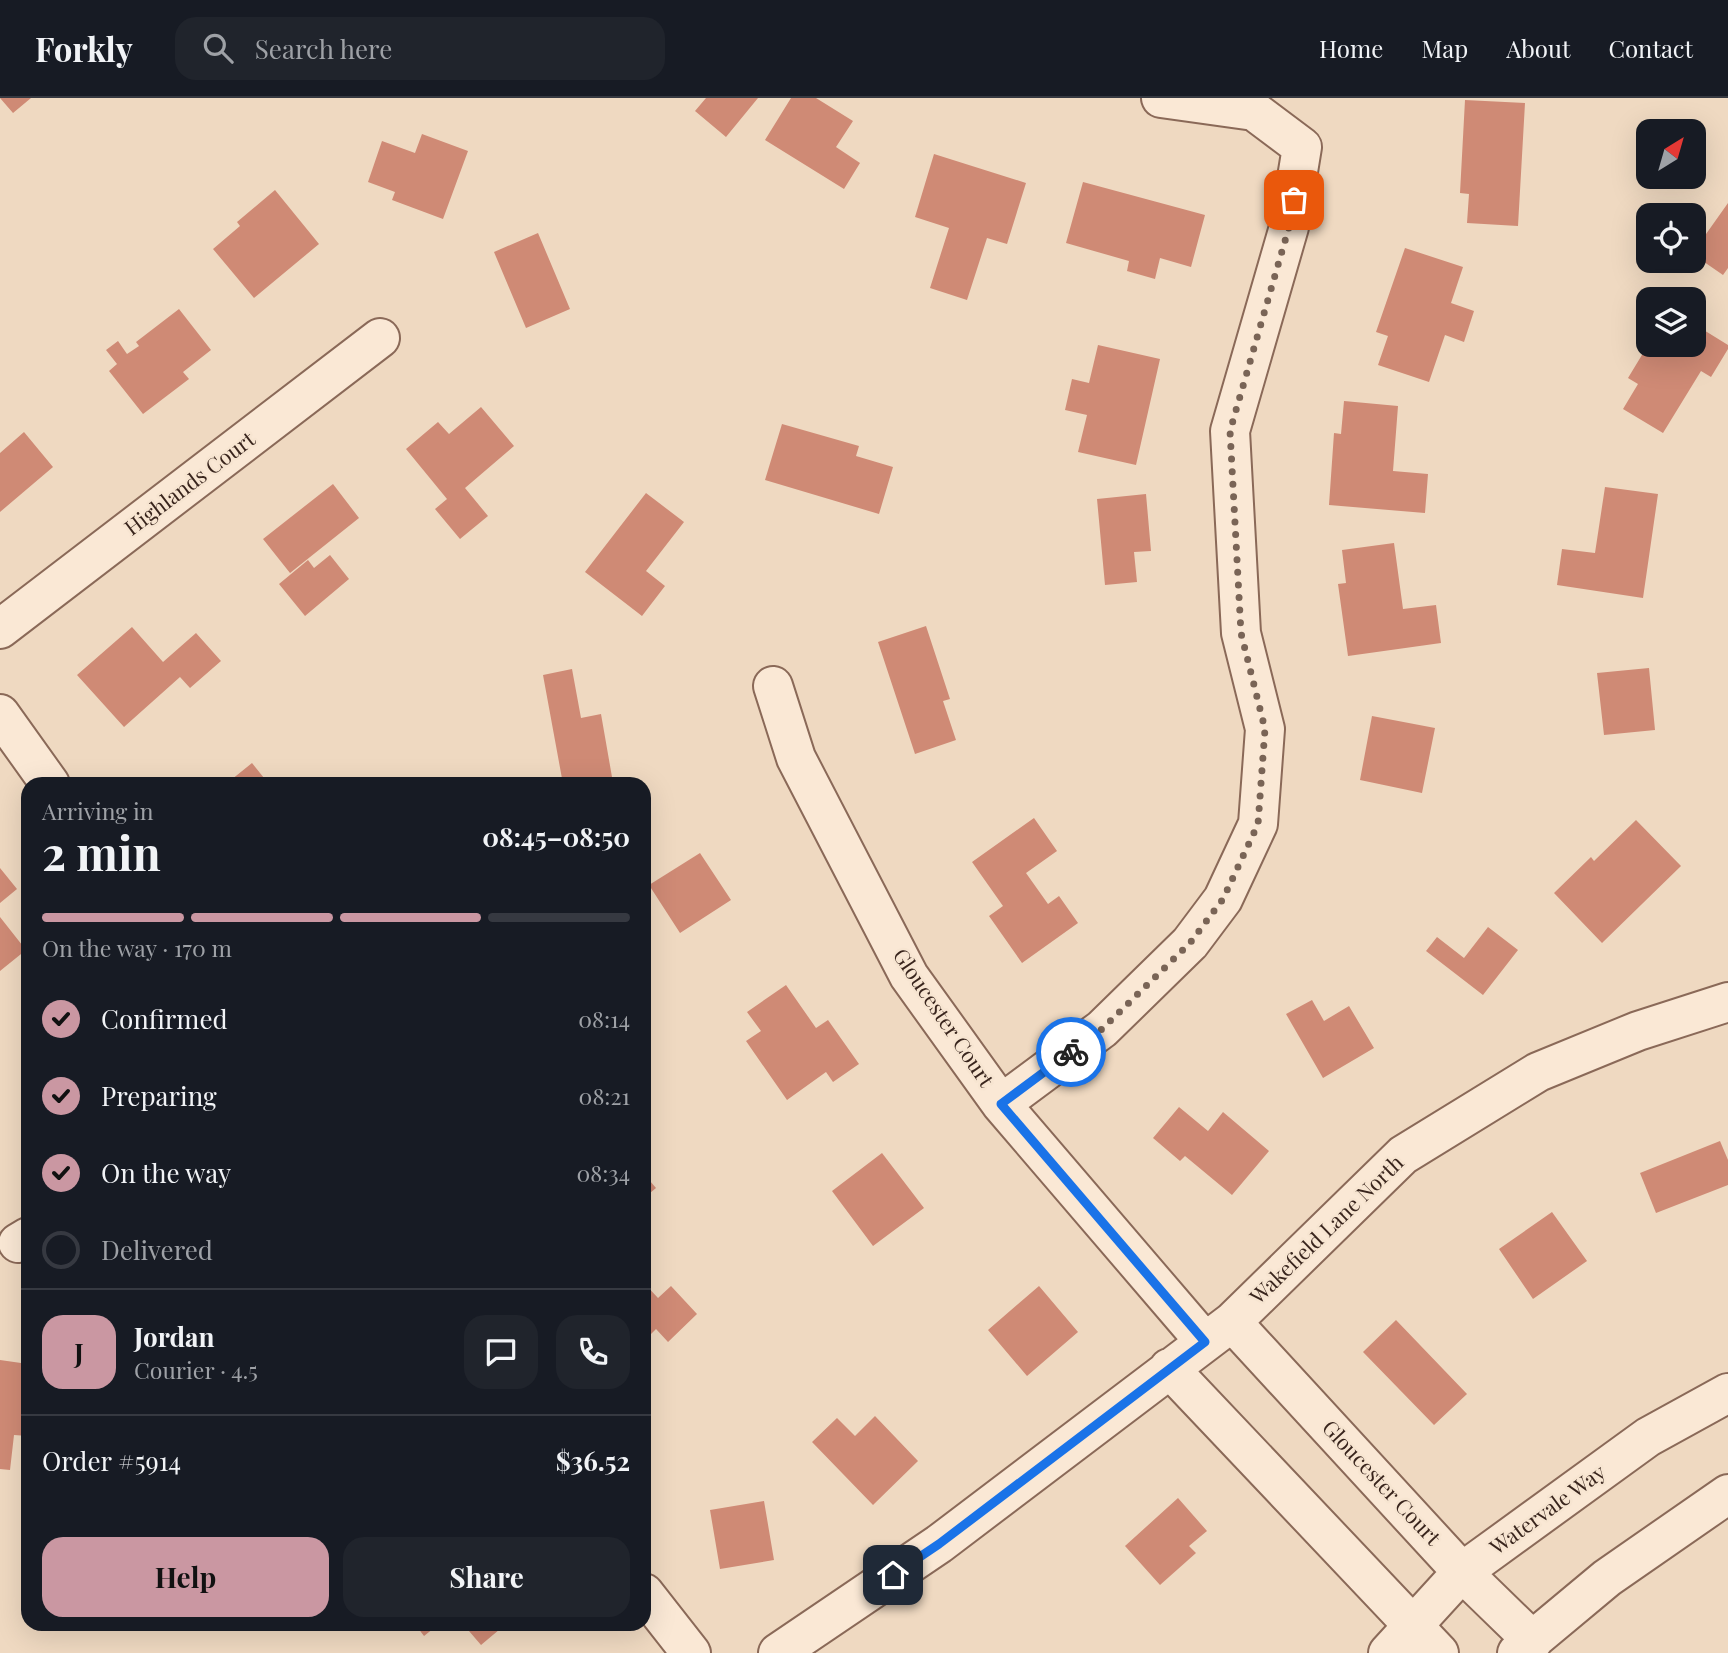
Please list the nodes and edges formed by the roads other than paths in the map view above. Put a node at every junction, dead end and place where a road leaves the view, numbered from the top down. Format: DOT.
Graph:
graph roads {
  1 [pos="1161,98"];
  2 [pos="380,338"];
  3 [pos="0,629"];
  4 [pos="773,686"];
  5 [pos="0,714"];
  6 [pos="45,777"];
  7 [pos="1728,1002"];
  8 [pos="1001,1104"];
  9 [pos="1218,1332"];
  10 [pos="1169,1368"];
  11 [pos="1728,1393"];
  12 [pos="1728,1494"];
  13 [pos="1462,1572"];
  14 [pos="651,1602"];
  15 [pos="1400,1640"];
  16 [pos="1525,1647"];
  17 [pos="691,1653"];
  18 [pos="778,1653"];
  19 [pos="1439,1653"];
  1 -- 8 [label="street"];
  2 -- 3 [label="street, Highlands Court"];
  4 -- 8 [label="street, Gloucester Court"];
  5 -- 6 [label="street"];
  7 -- 9 [label="street, Wakefield Lane North"];
  8 -- 9 [label="street, Gloucester Court"];
  9 -- 10 [label="street, Wakefield Lane North"];
  9 -- 13 [label="street, Gloucester Court"];
  10 -- 15 [label="street"];
  10 -- 18 [label="street, Wakefield Lane North"];
  11 -- 13 [label="street, Watervale Way"];
  12 -- 16 [label="street"];
  13 -- 15 [label="street, Watervale Way"];
  13 -- 16 [label="street, Gloucester Court"];
  14 -- 17 [label="street"];
  15 -- 19 [label="street"];
}
